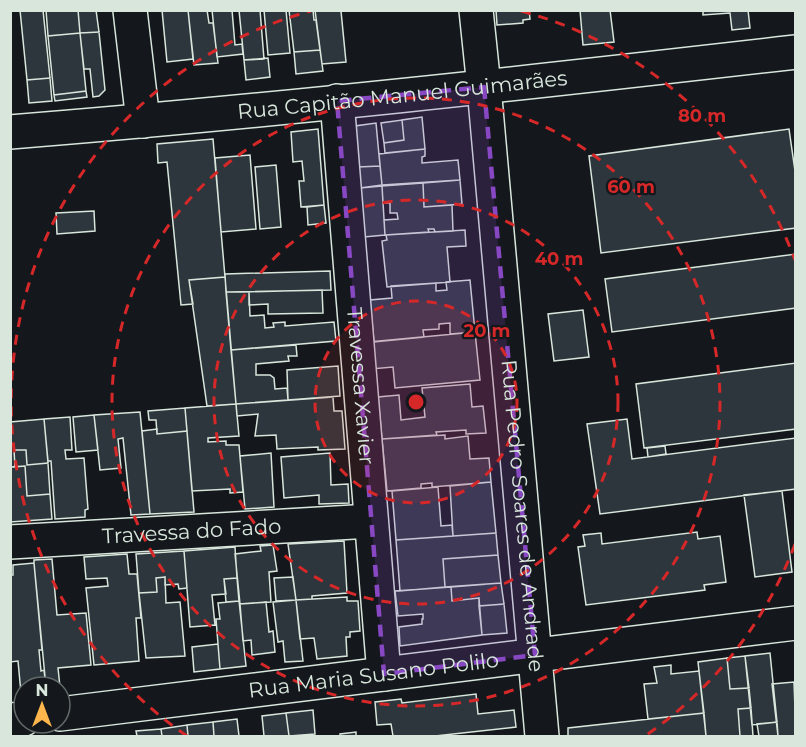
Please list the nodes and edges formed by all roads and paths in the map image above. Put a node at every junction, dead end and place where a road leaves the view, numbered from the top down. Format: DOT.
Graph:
graph roads {
  1 [pos="130,10"];
  2 [pos="476,10"];
  3 [pos="795,52"];
  4 [pos="484,87"];
  5 [pos="337,101"];
  6 [pos="143,121"];
  7 [pos="10,132"];
  8 [pos="371,521"];
  9 [pos="10,542"];
  10 [pos="795,623"];
  11 [pos="535,655"];
  12 [pos="384,674"];
  13 [pos="72,713"];
  14 [pos="542,736"];
  1 -- 6 [label="street"];
  2 -- 4 [label="street, Rua Pedro Soares de Andrade"];
  3 -- 4 [label="street, Rua Capitão Manuel Guimarães"];
  4 -- 5 [label="street, Rua Capitão Manuel Guimarães"];
  4 -- 11 [label="street, Rua Pedro Soares de Andrade"];
  5 -- 6 [label="street, Rua Capitão Manuel Guimarães"];
  5 -- 8 [label="street, Travessa Xavier"];
  6 -- 7 [label="street, Rua Capitão Manuel Guimarães"];
  8 -- 9 [label="street, Travessa do Fado"];
  8 -- 12 [label="street, Travessa Xavier"];
  10 -- 11 [label="street, Rua Maria Susano Polilo"];
  11 -- 12 [label="street, Rua Maria Susano Polilo"];
  11 -- 14 [label="street, Rua Pedro Soares de Andrade"];
  12 -- 13 [label="street, Rua Maria Susano Polilo"];
}
